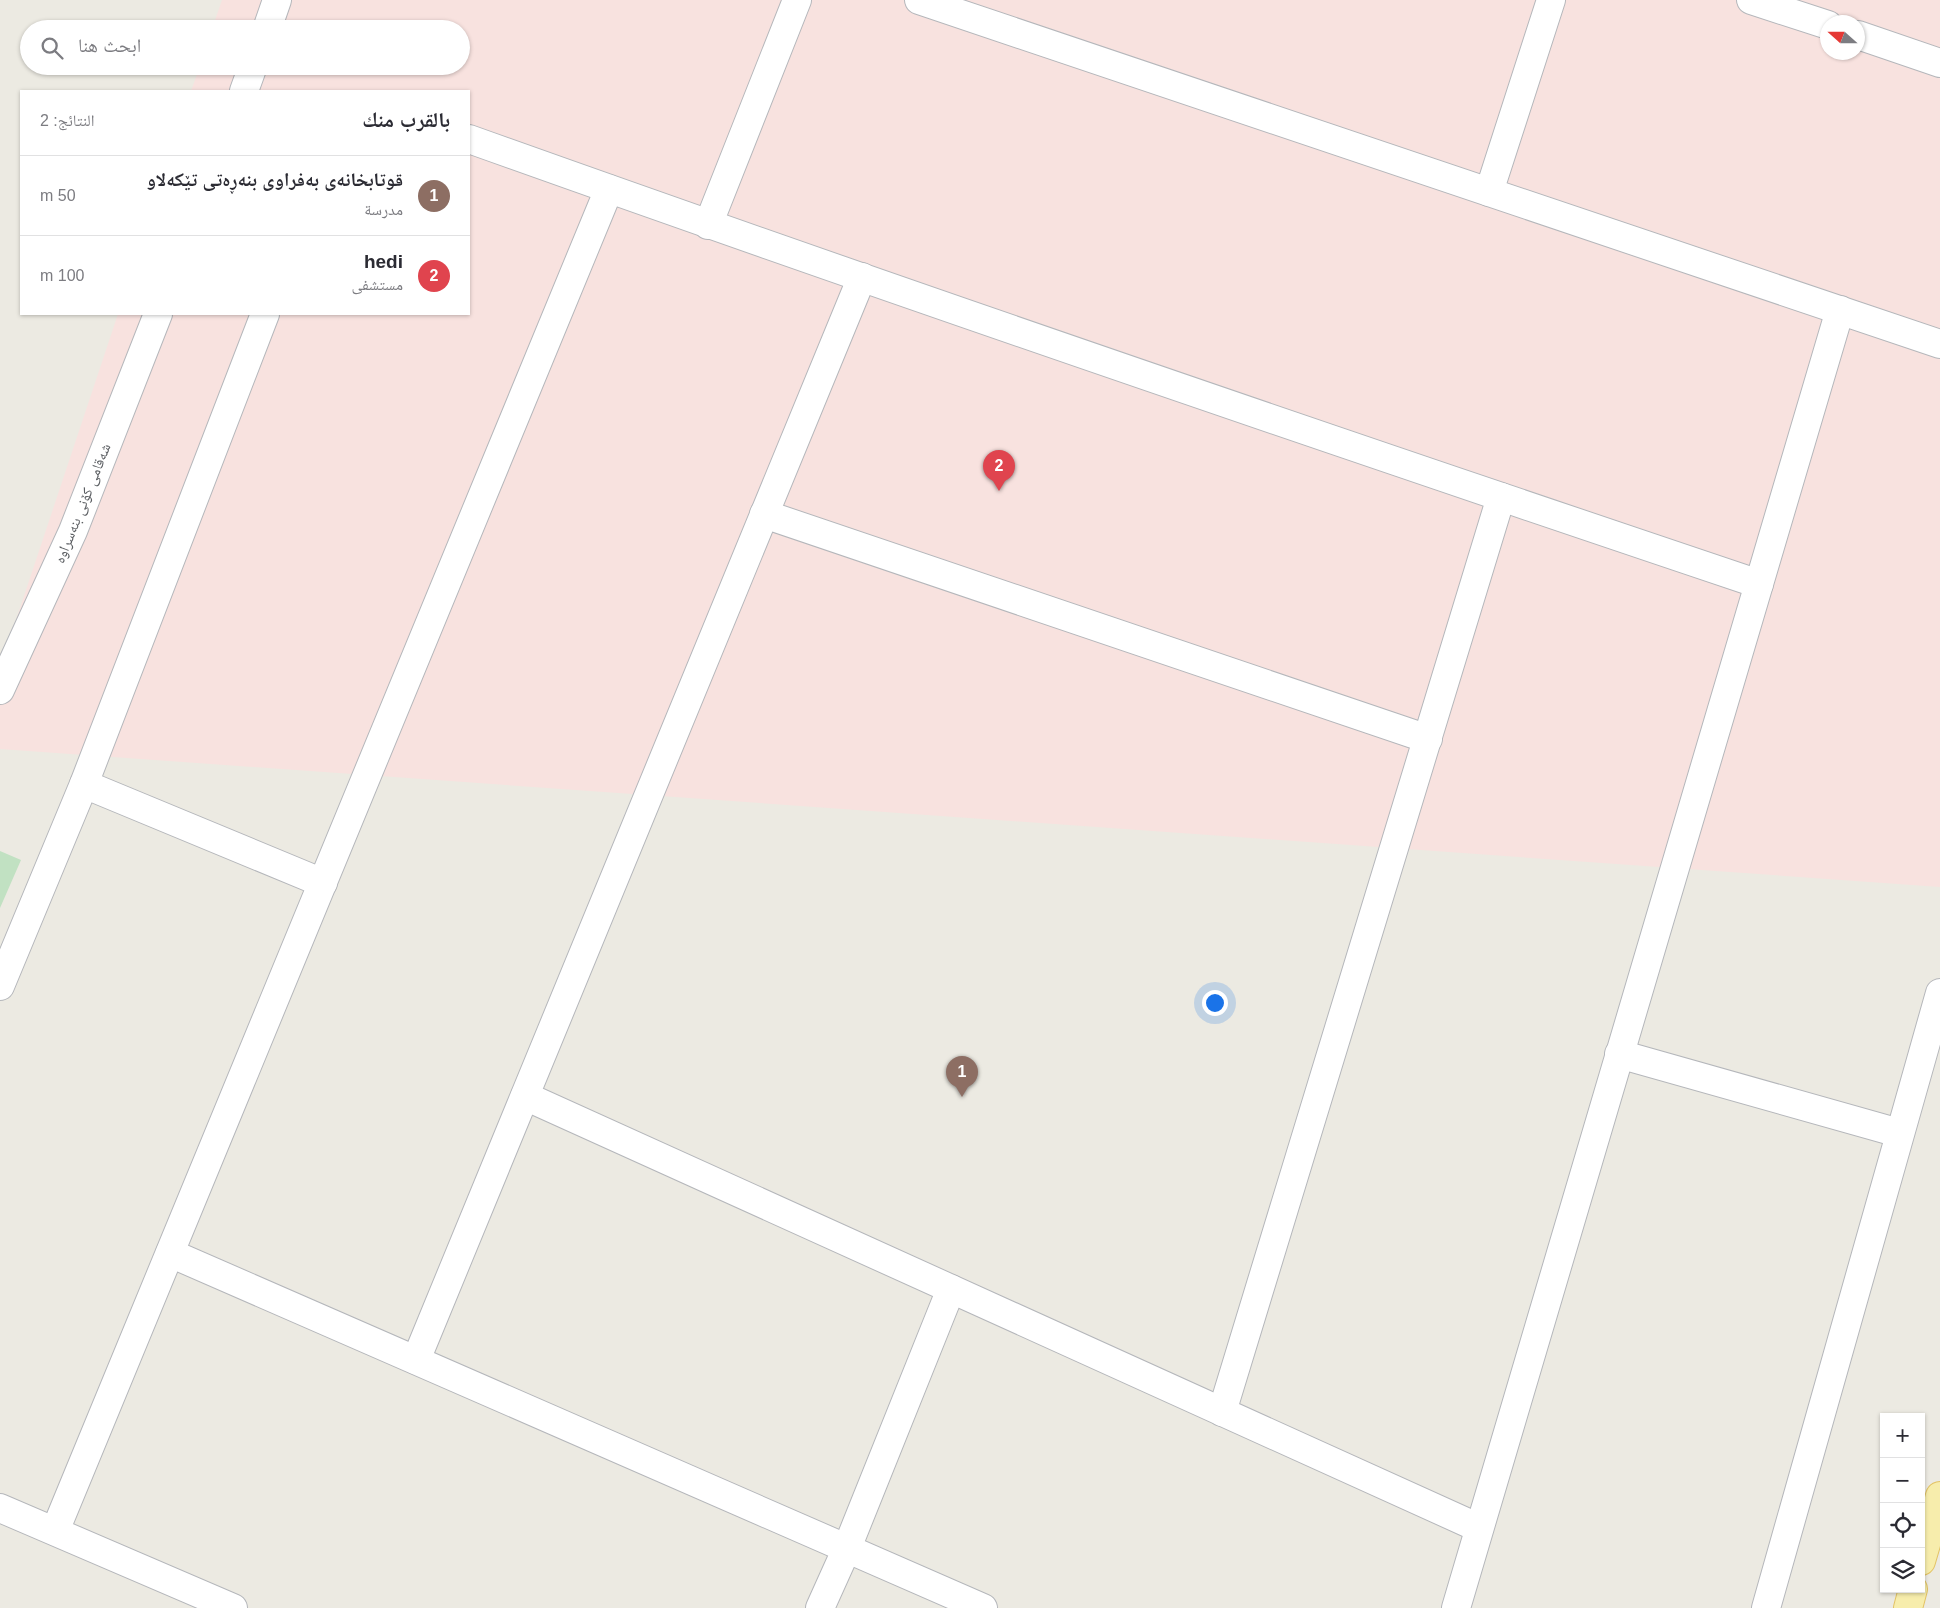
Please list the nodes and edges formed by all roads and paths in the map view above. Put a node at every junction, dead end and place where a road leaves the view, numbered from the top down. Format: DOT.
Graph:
graph roads {
  1 [pos="277,0"];
  2 [pos="797,0"];
  3 [pos="920,0"];
  4 [pos="1552,0"];
  5 [pos="1750,0"];
  6 [pos="269,20"];
  7 [pos="1820,22"];
  8 [pos="1865,37"];
  9 [pos="1940,63"];
  10 [pos="250,75"];
  11 [pos="244,90"];
  12 [pos="470,139"];
  13 [pos="609,189"];
  14 [pos="1488,192"];
  15 [pos="708,225"];
  16 [pos="862,277"];
  17 [pos="1840,310"];
  18 [pos="158,315"];
  19 [pos="265,315"];
  20 [pos="1940,344"];
  21 [pos="1501,497"];
  22 [pos="764,514"];
  23 [pos="1759,584"];
  24 [pos="0,690"];
  25 [pos="1428,739"];
  26 [pos="84,784"];
  27 [pos="323,883"];
  28 [pos="0,986"];
  29 [pos="1940,993"];
  30 [pos="1619,1054"];
  31 [pos="525,1096"];
  32 [pos="1899,1133"];
  33 [pos="170,1253"];
  34 [pos="951,1289"];
  35 [pos="416,1360"];
  36 [pos="1222,1412"];
  37 [pos="1940,1496"];
  38 [pos="0,1508"];
  39 [pos="1479,1528"];
  40 [pos="55,1532"];
  41 [pos="847,1548"];
  42 [pos="1925,1548"];
  43 [pos="1912,1593"];
  44 [pos="233,1608"];
  45 [pos="820,1608"];
  46 [pos="983,1608"];
  47 [pos="1456,1608"];
  48 [pos="1766,1608"];
  49 [pos="1908,1608"];
  1 -- 6 [label="street"];
  2 -- 15 [label="street"];
  3 -- 14 [label="street"];
  4 -- 14 [label="street"];
  5 -- 7 [label="street"];
  8 -- 9 [label="street"];
  10 -- 11 [label="street"];
  12 -- 13 [label="street"];
  13 -- 15 [label="street"];
  13 -- 27 [label="street"];
  14 -- 17 [label="street"];
  15 -- 16 [label="street"];
  16 -- 21 [label="street"];
  16 -- 22 [label="street"];
  17 -- 20 [label="street"];
  17 -- 23 [label="street"];
  18 -- 24 [label="street, شەقامی کۆنی بنەسراوە"];
  19 -- 26 [label="street"];
  21 -- 23 [label="street"];
  21 -- 25 [label="street"];
  22 -- 25 [label="street"];
  22 -- 31 [label="street"];
  23 -- 30 [label="street"];
  25 -- 36 [label="street"];
  26 -- 27 [label="street"];
  26 -- 28 [label="street"];
  27 -- 33 [label="street"];
  29 -- 32 [label="street"];
  30 -- 32 [label="street"];
  30 -- 39 [label="street"];
  31 -- 34 [label="street"];
  31 -- 35 [label="street"];
  32 -- 48 [label="street"];
  33 -- 35 [label="street"];
  33 -- 40 [label="street"];
  34 -- 36 [label="street"];
  34 -- 41 [label="street"];
  35 -- 41 [label="street"];
  36 -- 39 [label="street"];
  37 -- 42 [label="main road"];
  38 -- 40 [label="street"];
  39 -- 47 [label="street"];
  40 -- 44 [label="street"];
  41 -- 45 [label="street"];
  41 -- 46 [label="street"];
  43 -- 49 [label="main road"];
}
